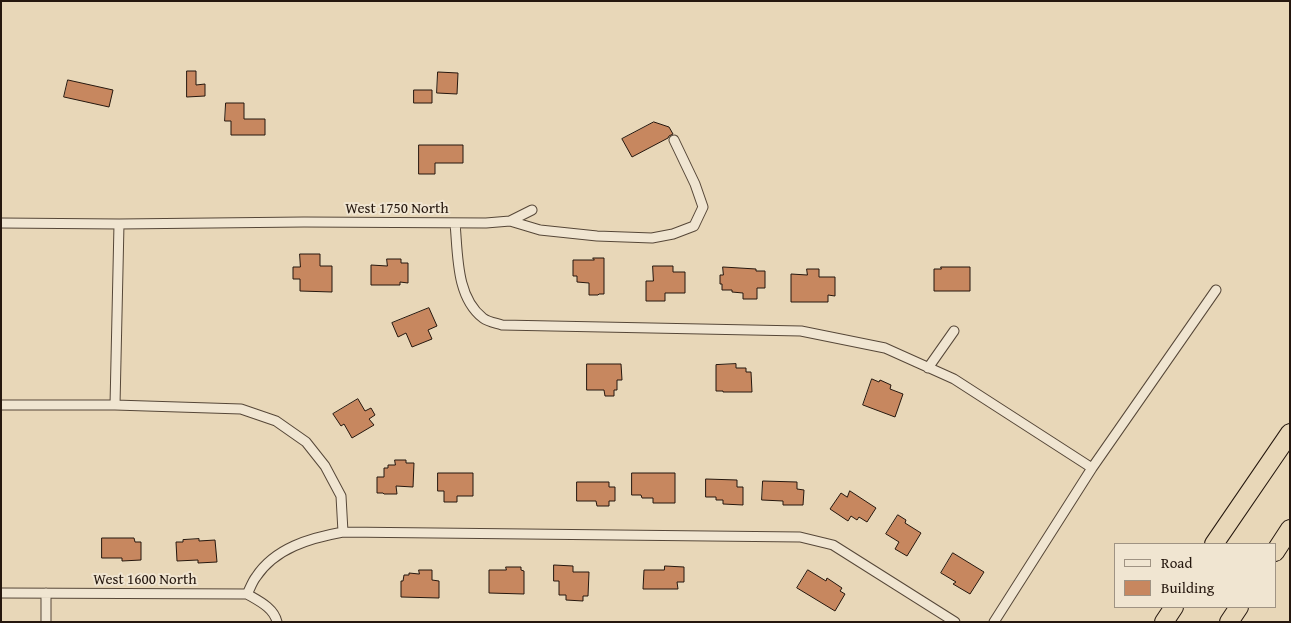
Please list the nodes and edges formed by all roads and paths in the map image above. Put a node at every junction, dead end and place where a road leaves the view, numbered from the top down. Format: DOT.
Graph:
graph roads {
  1 [pos="674,140"];
  2 [pos="532,210"];
  3 [pos="1,222"];
  4 [pos="510,222"];
  5 [pos="455,223"];
  6 [pos="119,224"];
  7 [pos="1216,290"];
  8 [pos="954,330"];
  9 [pos="928,368"];
  10 [pos="1,405"];
  11 [pos="115,405"];
  12 [pos="1290,433"];
  13 [pos="1092,468"];
  14 [pos="1290,529"];
  15 [pos="343,532"];
  16 [pos="1215,543"];
  17 [pos="1276,550"];
  18 [pos="1,593"];
  19 [pos="46,593"];
  20 [pos="247,594"];
  21 [pos="1173,608"];
  22 [pos="1238,608"];
  23 [pos="46,622"];
  24 [pos="277,622"];
  25 [pos="955,622"];
  26 [pos="994,622"];
  27 [pos="1164,622"];
  28 [pos="1229,622"];
  1 -- 4 [label="street, West 1750 North"];
  2 -- 4 [label="street"];
  3 -- 6 [label="street, West 1750 North"];
  4 -- 5 [label="street, West 1750 North"];
  5 -- 6 [label="street, West 1750 North"];
  5 -- 9 [label="street"];
  6 -- 11 [label="street"];
  7 -- 13 [label="street"];
  8 -- 9 [label="street"];
  9 -- 13 [label="street"];
  10 -- 11 [label="street"];
  11 -- 15 [label="street"];
  12 -- 16 [label="highway"];
  13 -- 26 [label="street"];
  14 -- 17 [label="highway"];
  15 -- 20 [label="street"];
  15 -- 25 [label="street"];
  18 -- 19 [label="street, West 1600 North"];
  19 -- 20 [label="street, West 1600 North"];
  19 -- 23 [label="street"];
  20 -- 24 [label="street"];
  21 -- 27 [label="highway"];
  22 -- 28 [label="highway"];
}
